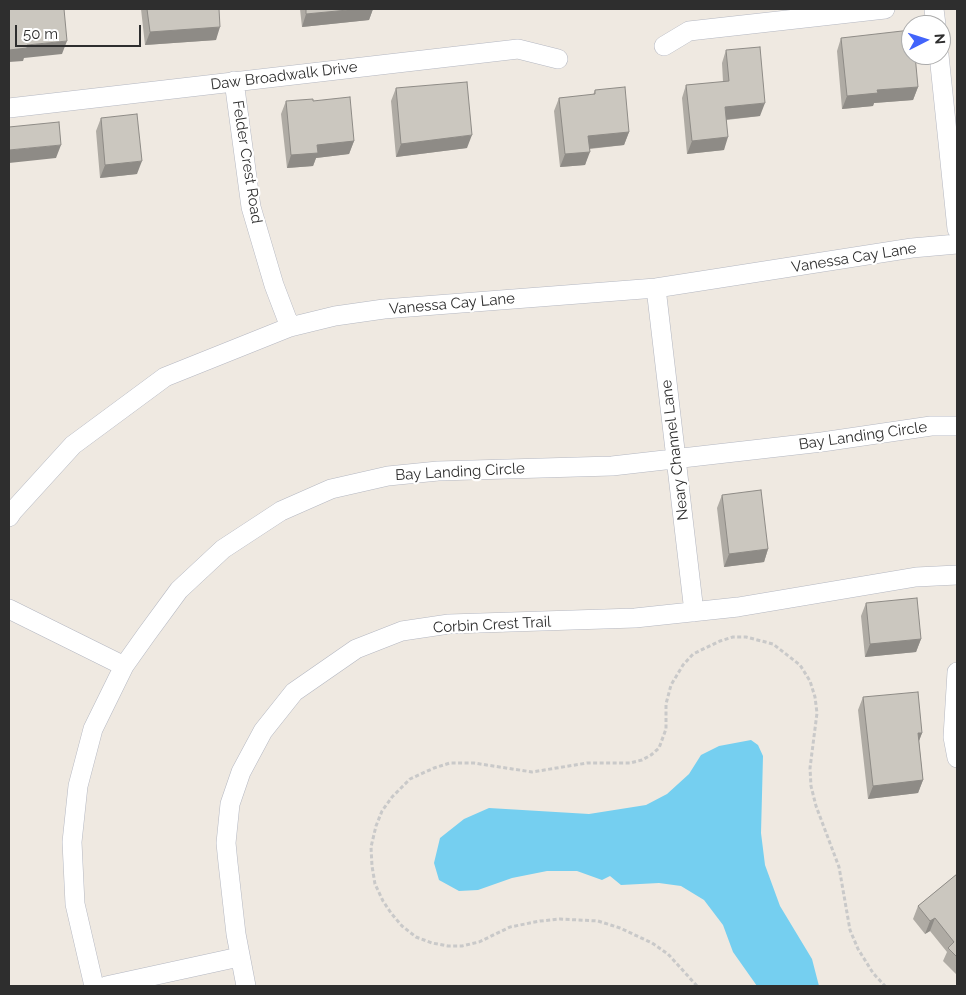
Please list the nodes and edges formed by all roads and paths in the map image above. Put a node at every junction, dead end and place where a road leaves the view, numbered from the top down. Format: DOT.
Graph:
graph roads {
  1 [pos="886,9"];
  2 [pos="664,46"];
  3 [pos="558,59"];
  4 [pos="940,65"];
  5 [pos="234,81"];
  6 [pos="9,108"];
  7 [pos="957,229"];
  8 [pos="957,244"];
  9 [pos="656,288"];
  10 [pos="290,327"];
  11 [pos="957,426"];
  12 [pos="676,458"];
  13 [pos="9,517"];
  14 [pos="957,575"];
  15 [pos="9,609"];
  16 [pos="694,612"];
  17 [pos="124,666"];
  18 [pos="957,672"];
  19 [pos="957,758"];
  20 [pos="239,956"];
  21 [pos="94,986"];
  22 [pos="106,986"];
  23 [pos="246,986"];
  24 [pos="697,986"];
  25 [pos="884,986"];
  1 -- 2 [label="street"];
  3 -- 5 [label="street, Daw Broadwalk Drive"];
  4 -- 7 [label="street"];
  5 -- 6 [label="street, Daw Broadwalk Drive"];
  5 -- 10 [label="street, Felder Crest Road"];
  8 -- 9 [label="street, Vanessa Cay Lane"];
  9 -- 10 [label="street, Vanessa Cay Lane"];
  9 -- 12 [label="street, Neary Channel Lane"];
  10 -- 13 [label="street, Vanessa Cay Lane"];
  11 -- 12 [label="street, Bay Landing Circle"];
  12 -- 16 [label="street, Neary Channel Lane"];
  12 -- 17 [label="street, Bay Landing Circle"];
  14 -- 16 [label="street, Corbin Crest Trail"];
  15 -- 17 [label="street"];
  16 -- 20 [label="street, Corbin Crest Trail"];
  17 -- 21 [label="street, Bay Landing Circle"];
  18 -- 19 [label="street"];
  20 -- 22 [label="street"];
  20 -- 23 [label="street, Corbin Crest Trail"];
  24 -- 25 [label="path"];
}
